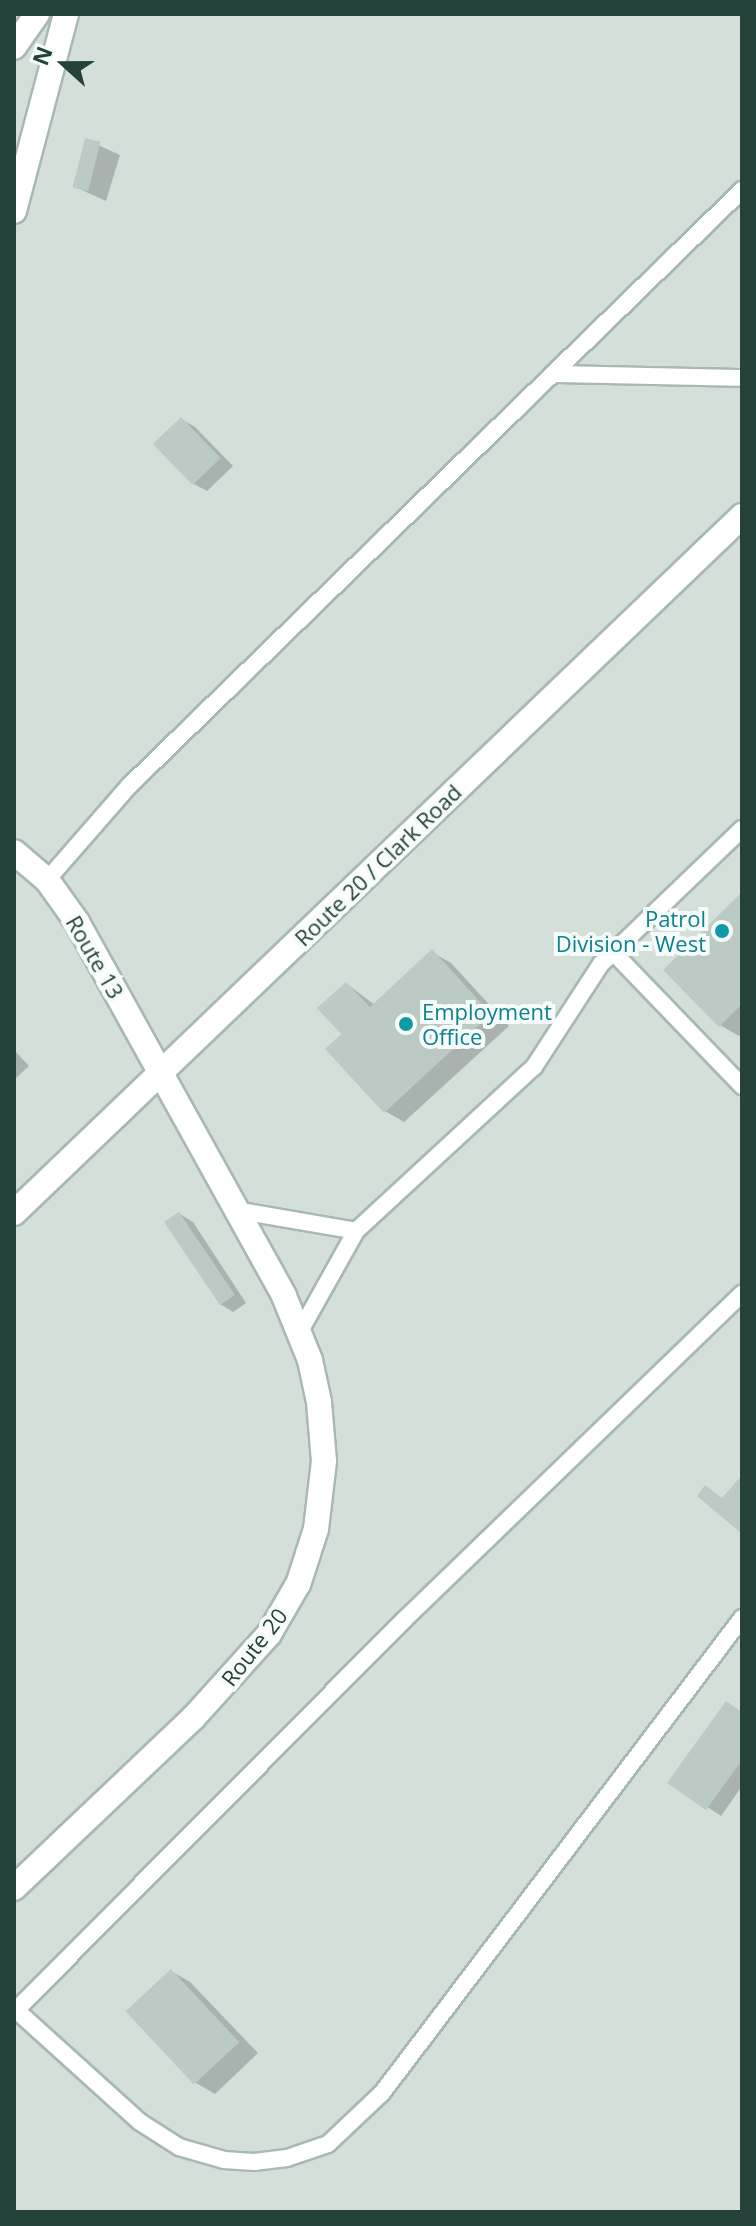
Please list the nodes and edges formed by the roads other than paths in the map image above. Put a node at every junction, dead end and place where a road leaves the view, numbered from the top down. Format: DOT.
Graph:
graph roads {
  1 [pos="37,14"];
  2 [pos="66,14"];
  3 [pos="14,47"];
  4 [pos="742,190"];
  5 [pos="14,211"];
  6 [pos="553,374"];
  7 [pos="742,378"];
  8 [pos="742,516"];
  9 [pos="742,829"];
  10 [pos="14,852"];
  11 [pos="47,880"];
  12 [pos="613,952"];
  13 [pos="158,1075"];
  14 [pos="742,1086"];
  15 [pos="235,1210"];
  16 [pos="14,1213"];
  17 [pos="356,1231"];
  18 [pos="742,1294"];
  19 [pos="299,1333"];
  20 [pos="742,1618"];
  21 [pos="19,1875"];
  22 [pos="15,2011"];
  1 -- 3 [label="street"];
  2 -- 5 [label="street"];
  4 -- 6 [label="lane"];
  6 -- 7 [label="lane"];
  6 -- 11 [label="lane"];
  8 -- 13 [label="street, Route 20 / Clark Road"];
  9 -- 12 [label="lane"];
  10 -- 11 [label="street, Route 13"];
  11 -- 13 [label="street, Route 13"];
  12 -- 14 [label="lane"];
  12 -- 17 [label="lane"];
  13 -- 15 [label="street, Route 20"];
  13 -- 16 [label="street, Route 20 / Clark Road"];
  15 -- 17 [label="lane"];
  15 -- 19 [label="street, Route 20"];
  17 -- 19 [label="lane"];
  18 -- 22 [label="lane"];
  19 -- 21 [label="street, Route 20"];
  20 -- 22 [label="lane"];
}
